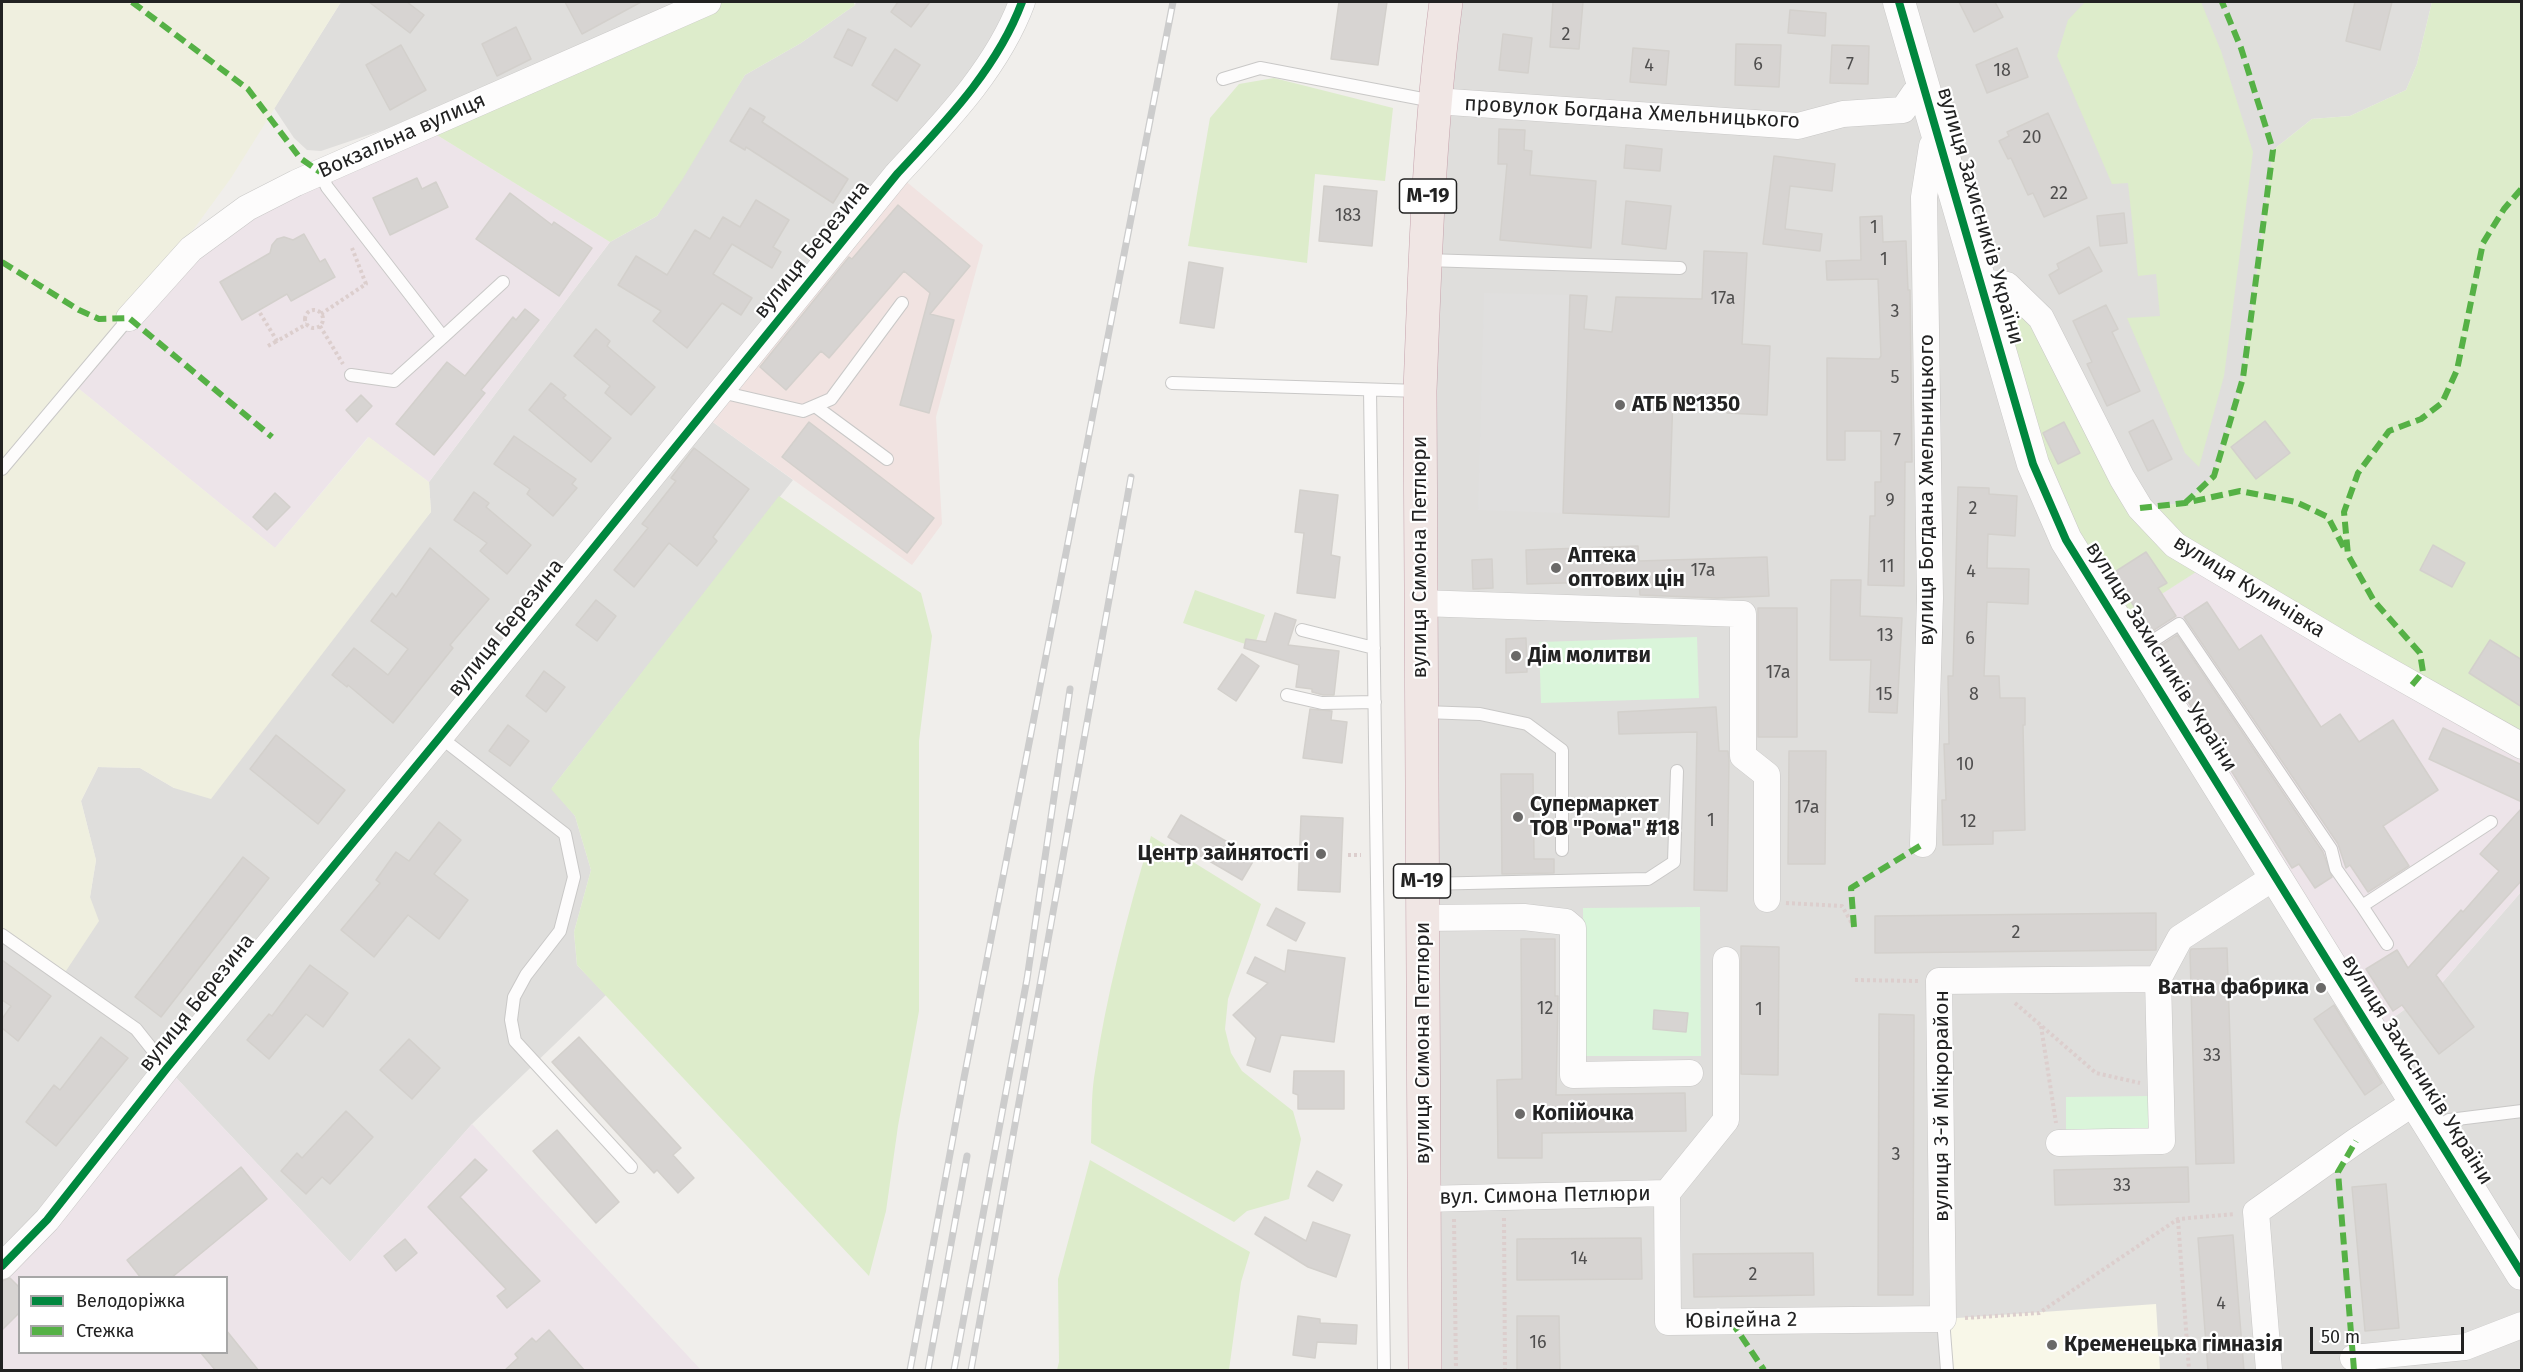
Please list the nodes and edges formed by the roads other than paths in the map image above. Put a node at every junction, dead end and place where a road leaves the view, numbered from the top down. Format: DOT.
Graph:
graph roads {
  1 [pos="708,2"];
  2 [pos="1022,2"];
  3 [pos="1446,2"];
  4 [pos="1899,2"];
  5 [pos="1223,79"];
  6 [pos="1925,87"];
  7 [pos="1435,101"];
  8 [pos="1940,140"];
  9 [pos="320,172"];
  10 [pos="1425,260"];
  11 [pos="1680,268"];
  12 [pos="503,282"];
  13 [pos="1980,282"];
  14 [pos="902,303"];
  15 [pos="129,318"];
  16 [pos="443,337"];
  17 [pos="351,375"];
  18 [pos="1172,383"];
  19 [pos="1370,390"];
  20 [pos="1420,391"];
  21 [pos="721,392"];
  22 [pos="815,406"];
  23 [pos="887,459"];
  24 [pos="2,469"];
  25 [pos="1420,603"];
  26 [pos="1302,630"];
  27 [pos="1374,648"];
  28 [pos="2136,651"];
  29 [pos="1287,694"];
  30 [pos="1375,702"];
  31 [pos="1421,712"];
  32 [pos="440,737"];
  33 [pos="2522,746"];
  34 [pos="1677,771"];
  35 [pos="2491,822"];
  36 [pos="1923,844"];
  37 [pos="1563,850"];
  38 [pos="2276,876"];
  39 [pos="1422,884"];
  40 [pos="1767,899"];
  41 [pos="2362,906"];
  42 [pos="1434,918"];
  43 [pos="2,935"];
  44 [pos="2387,944"];
  45 [pos="1726,960"];
  46 [pos="2158,979"];
  47 [pos="167,1068"];
  48 [pos="1690,1073"];
  49 [pos="2415,1102"];
  50 [pos="2522,1111"];
  51 [pos="2432,1129"];
  52 [pos="2059,1143"];
  53 [pos="631,1167"];
  54 [pos="1666,1193"];
  55 [pos="1439,1199"];
  56 [pos="2,1266"];
  57 [pos="2522,1274"];
  58 [pos="1943,1319"];
  59 [pos="2522,1325"];
  60 [pos="2353,1358"];
  61 [pos="1384,1371"];
  62 [pos="1425,1371"];
  63 [pos="1947,1371"];
  64 [pos="2269,1371"];
  1 -- 9 [label="street, Вокзальна вулиця"];
  2 -- 21 [label="street, вулиця Березина"];
  3 -- 7 [label="highway, М-19"];
  4 -- 6 [label="street, вулиця Захисників України"];
  5 -- 7 [label="lane"];
  6 -- 7 [label="street, провулок Богдана Хмельницького"];
  6 -- 8 [label="street, вулиця Захисників України"];
  7 -- 10 [label="highway, М-19"];
  8 -- 13 [label="street, вулиця Захисників України"];
  8 -- 36 [label="street, вулиця Богдана Хмельницького"];
  9 -- 15 [label="street, Вокзальна вулиця"];
  9 -- 16 [label="lane"];
  10 -- 11 [label="lane"];
  10 -- 20 [label="highway, М-19"];
  12 -- 16 [label="lane"];
  13 -- 28 [label="street, вулиця Захисників України"];
  13 -- 33 [label="street, вулиця Куличівка"];
  14 -- 22 [label="lane"];
  15 -- 24 [label="lane"];
  16 -- 17 [label="lane"];
  18 -- 19 [label="lane"];
  19 -- 20 [label="lane"];
  19 -- 27 [label="lane"];
  20 -- 25 [label="highway, вулиця Симона Петлюри / М-19"];
  21 -- 22 [label="lane"];
  21 -- 32 [label="street, вулиця Березина"];
  22 -- 23 [label="lane"];
  25 -- 31 [label="highway, вулиця Симона Петлюри / М-19"];
  25 -- 40 [label="street"];
  26 -- 27 [label="lane"];
  27 -- 30 [label="lane"];
  28 -- 38 [label="street, вулиця Захисників України"];
  28 -- 41 [label="lane"];
  29 -- 30 [label="lane"];
  30 -- 61 [label="lane"];
  31 -- 37 [label="lane"];
  31 -- 39 [label="highway, вулиця Симона Петлюри / М-19"];
  32 -- 47 [label="street, вулиця Березина"];
  32 -- 53 [label="lane"];
  34 -- 39 [label="lane"];
  35 -- 41 [label="lane"];
  38 -- 46 [label="street"];
  38 -- 49 [label="street, вулиця Захисників України"];
  39 -- 42 [label="highway, вулиця Симона Петлюри / М-19"];
  41 -- 44 [label="lane"];
  42 -- 48 [label="street, вулиця Симона Петлюри"];
  42 -- 55 [label="highway, вулиця Симона Петлюри / М-19"];
  43 -- 47 [label="lane"];
  45 -- 54 [label="street"];
  46 -- 52 [label="street"];
  46 -- 58 [label="street, вулиця 3-й Мікрорайон"];
  47 -- 56 [label="street, вулиця Березина"];
  49 -- 51 [label="street, вулиця Захисників України"];
  49 -- 64 [label="street"];
  50 -- 51 [label="lane"];
  51 -- 57 [label="street, вулиця Захисників України"];
  54 -- 55 [label="street, вул. Симона Петлюри"];
  54 -- 58 [label="street, Ювілейна 2"];
  55 -- 62 [label="highway, вулиця Симона Петлюри / М-19"];
  58 -- 63 [label="lane"];
  59 -- 60 [label="street"];
}
